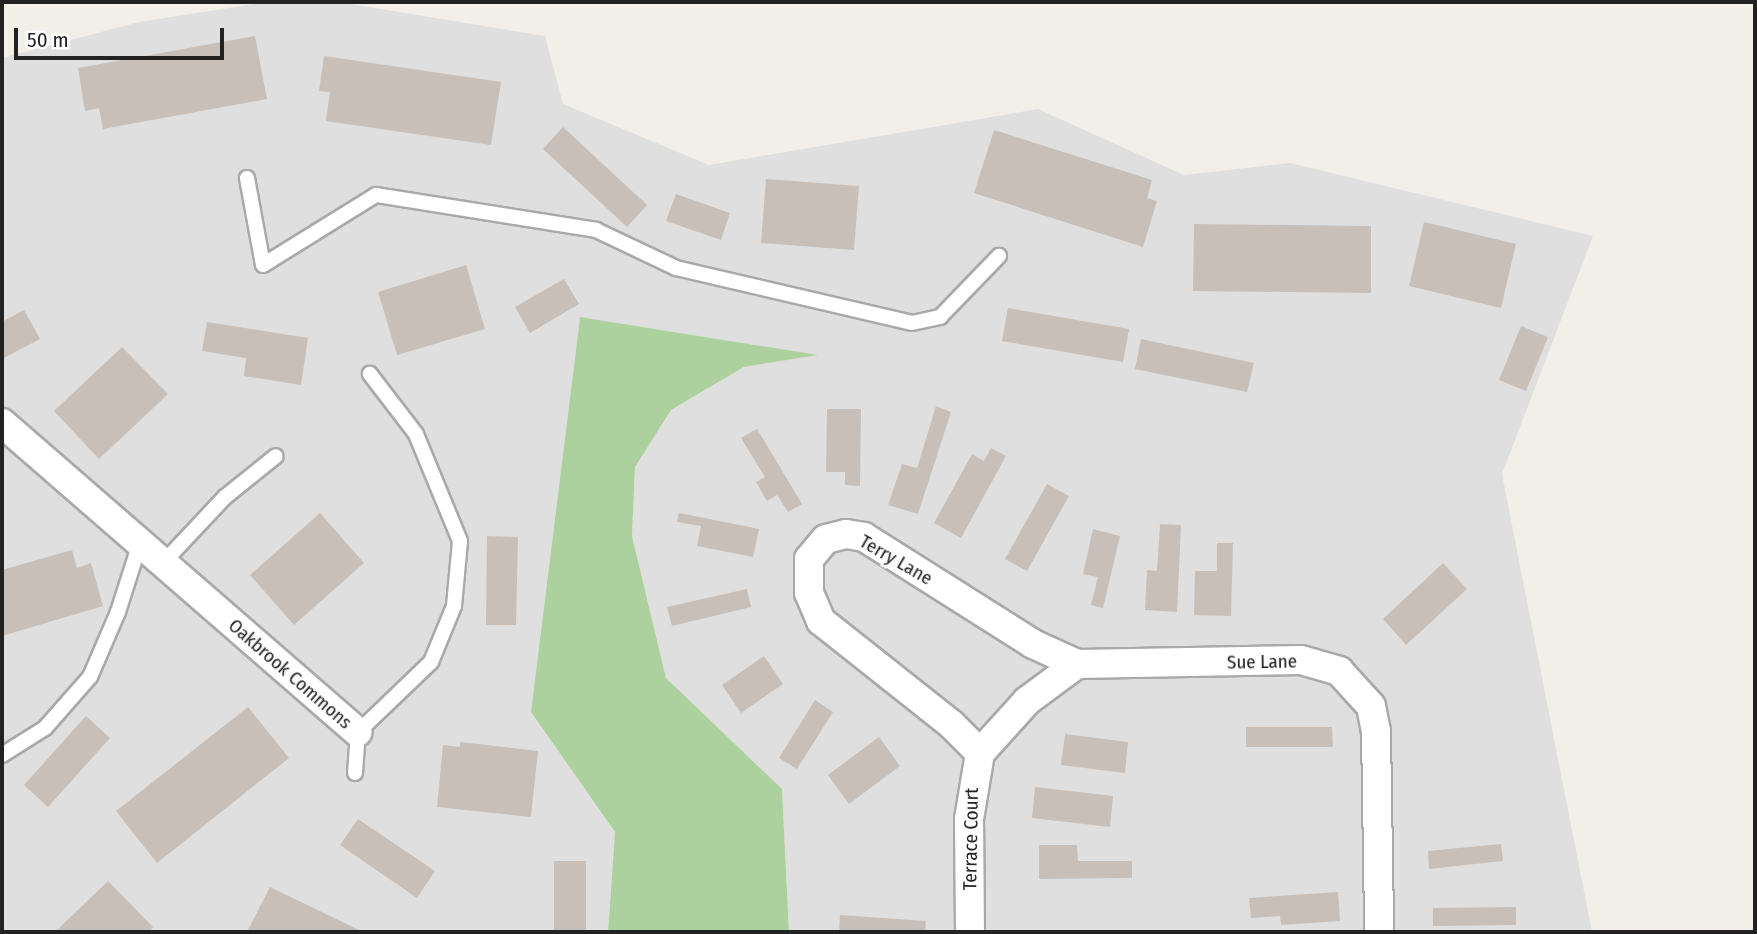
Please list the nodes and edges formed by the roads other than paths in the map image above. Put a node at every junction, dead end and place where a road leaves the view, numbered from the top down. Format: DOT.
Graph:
graph roads {
  1 [pos="247,178"];
  2 [pos="999,256"];
  3 [pos="370,374"];
  4 [pos="2,423"];
  5 [pos="276,456"];
  6 [pos="140,543"];
  7 [pos="163,564"];
  8 [pos="1077,664"];
  9 [pos="358,732"];
  10 [pos="980,753"];
  11 [pos="2,755"];
  12 [pos="355,773"];
  13 [pos="970,932"];
  14 [pos="1379,932"];
  1 -- 2 [label="lane"];
  3 -- 9 [label="lane, Oakbrook Commons"];
  4 -- 6 [label="street, Oakbrook Commons"];
  5 -- 7 [label="lane"];
  6 -- 7 [label="street, Oakbrook Commons"];
  6 -- 11 [label="lane"];
  7 -- 9 [label="street, Oakbrook Commons"];
  8 -- 10 [label="street"];
  8 -- 10 [label="street, Terry Lane"];
  8 -- 14 [label="street, Sue Lane"];
  9 -- 12 [label="lane"];
  10 -- 13 [label="street, Terrace Court"];
}
